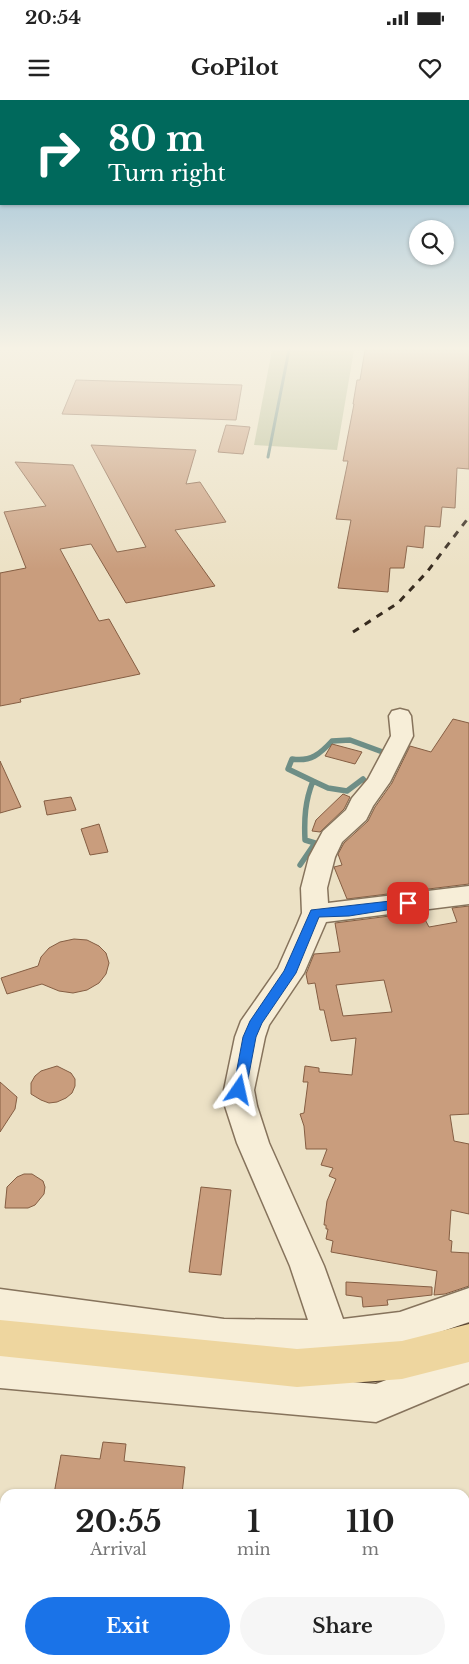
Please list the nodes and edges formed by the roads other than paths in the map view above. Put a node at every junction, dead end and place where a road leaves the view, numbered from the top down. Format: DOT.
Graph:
graph roads {
  1 [pos="400,716"];
  2 [pos="469,895"];
  3 [pos="315,913"];
  4 [pos="469,1305"];
  5 [pos="0,1306"];
  6 [pos="0,1338"];
  7 [pos="332,1338"];
  8 [pos="469,1343"];
  9 [pos="469,1365"];
  10 [pos="0,1370"];
  1 -- 3 [label="street"];
  2 -- 3 [label="street"];
  3 -- 7 [label="street"];
  4 -- 7 [label="street"];
  5 -- 7 [label="street"];
  6 -- 8 [label="main road"];
  9 -- 10 [label="street"];
}
